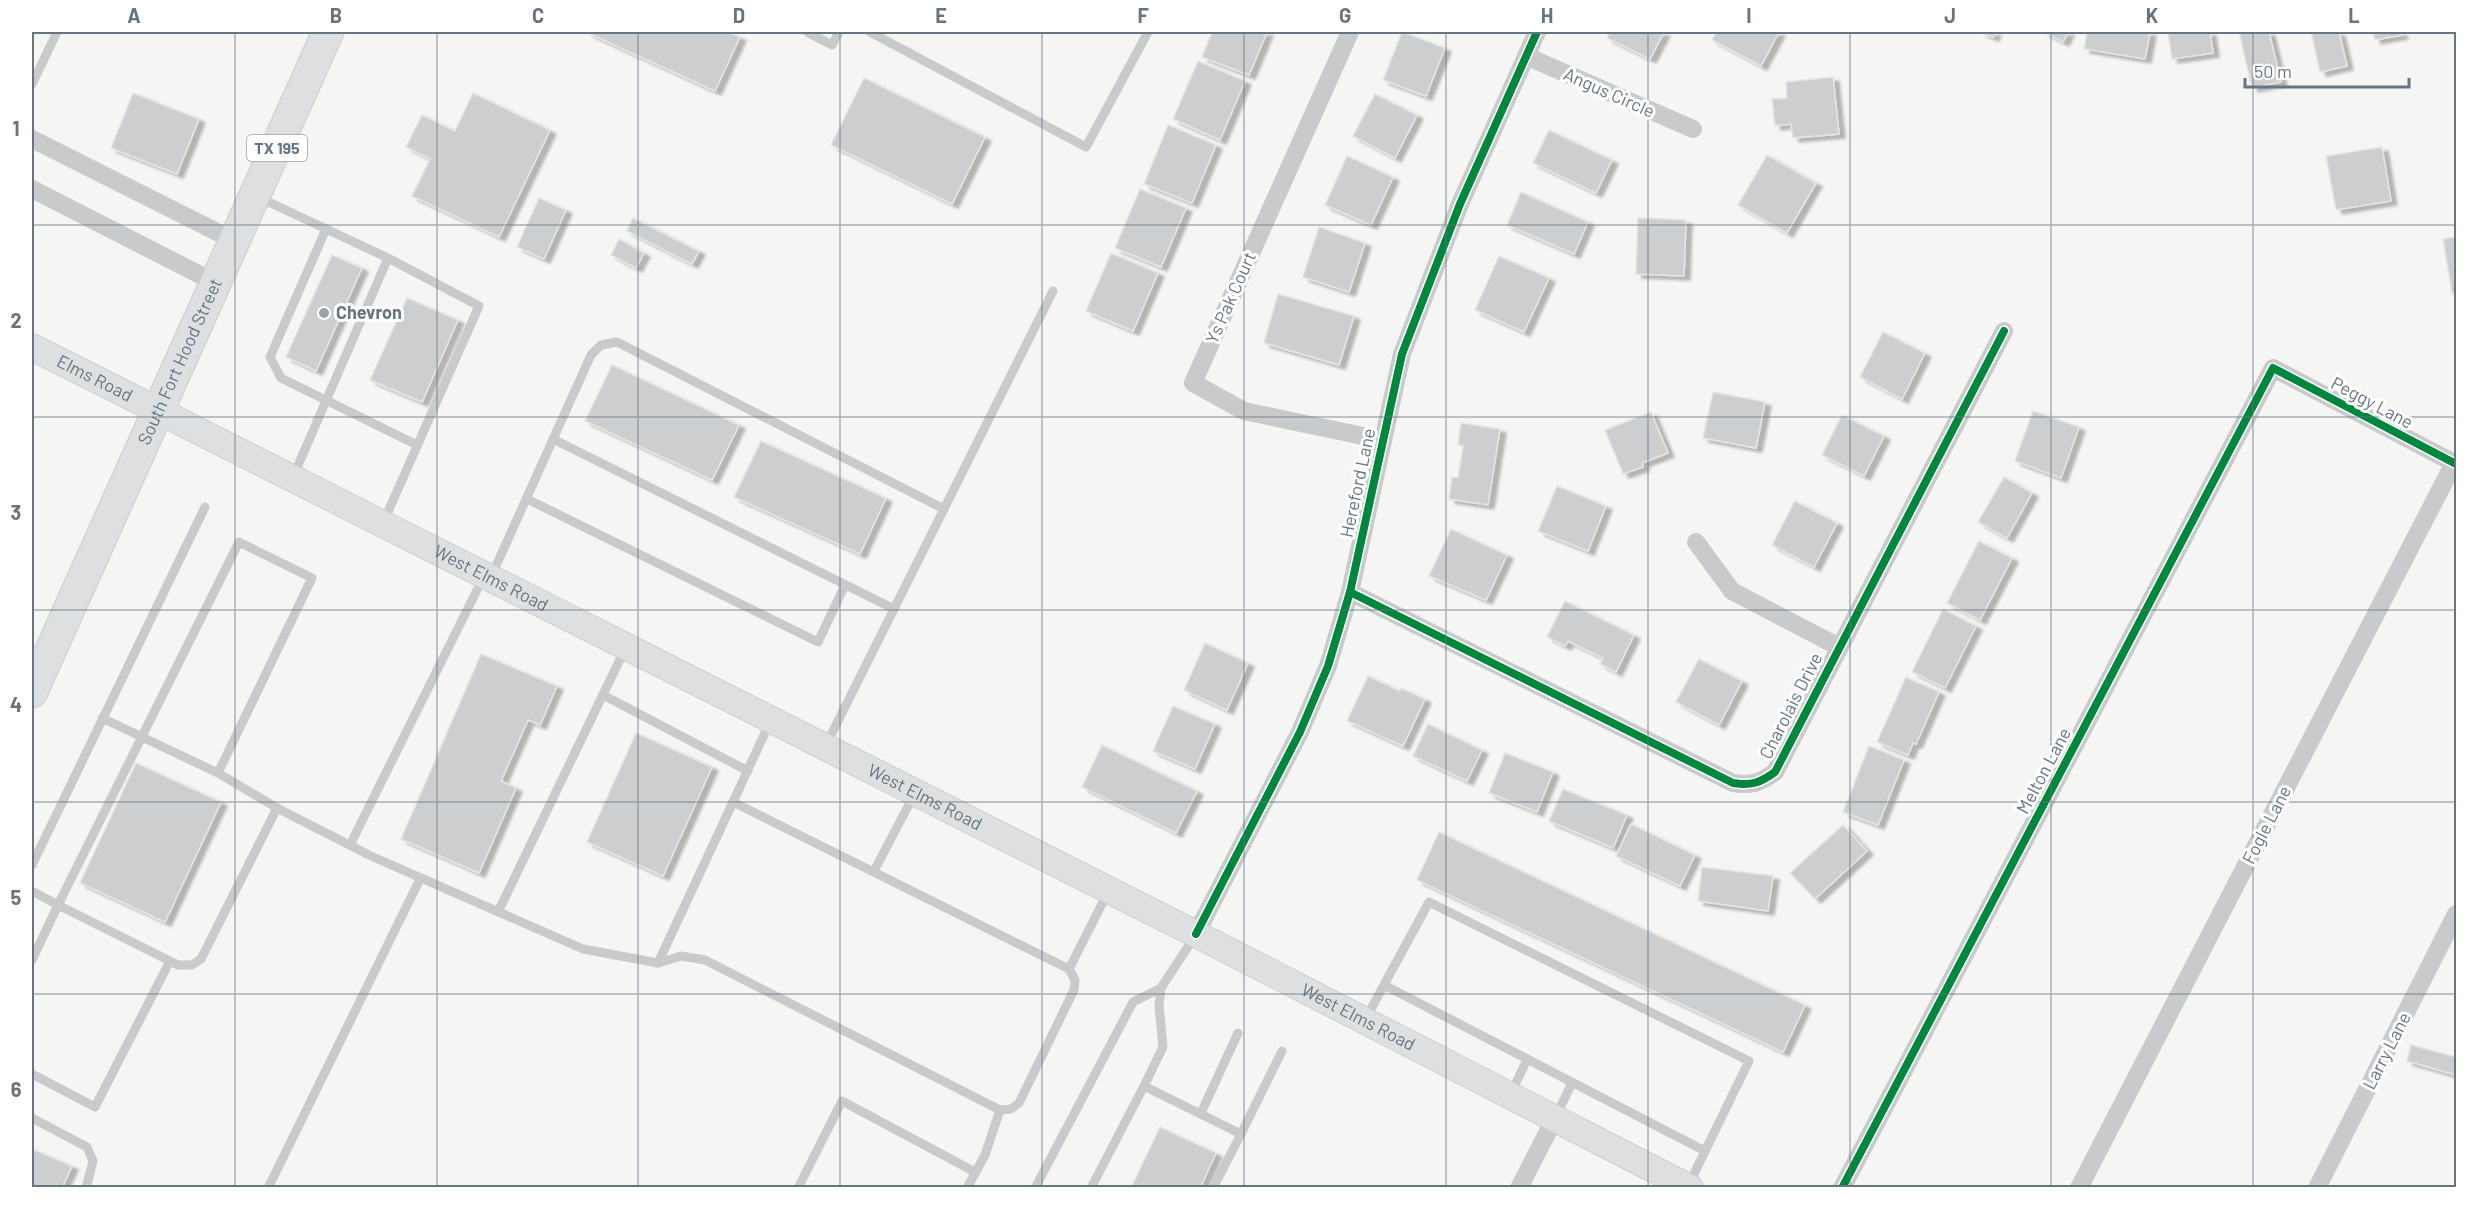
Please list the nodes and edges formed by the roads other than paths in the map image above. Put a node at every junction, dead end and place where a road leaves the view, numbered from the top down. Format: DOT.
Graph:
graph roads {
  1 [pos="57,32"];
  2 [pos="807,32"];
  3 [pos="839,32"];
  4 [pos="870,32"];
  5 [pos="1148,32"];
  6 [pos="1350,32"];
  7 [pos="1537,32"];
  8 [pos="324,33"];
  9 [pos="1526,56"];
  10 [pos="32,84"];
  11 [pos="1693,129"];
  12 [pos="32,139"];
  13 [pos="32,189"];
  14 [pos="255,196"];
  15 [pos="326,229"];
  16 [pos="235,241"];
  17 [pos="388,258"];
  18 [pos="216,283"];
  19 [pos="1053,291"];
  20 [pos="2004,331"];
  21 [pos="32,347"];
  22 [pos="2273,369"];
  23 [pos="326,402"];
  24 [pos="158,412"];
  25 [pos="553,439"];
  26 [pos="1382,440"];
  27 [pos="417,445"];
  28 [pos="2455,463"];
  29 [pos="292,479"];
  30 [pos="526,499"];
  31 [pos="206,507"];
  32 [pos="944,509"];
  33 [pos="382,524"];
  34 [pos="1696,542"];
  35 [pos="487,577"];
  36 [pos="845,585"];
  37 [pos="1350,592"];
  38 [pos="894,609"];
  39 [pos="627,647"];
  40 [pos="1839,647"];
  41 [pos="32,692"];
  42 [pos="603,695"];
  43 [pos="102,718"];
  44 [pos="771,720"];
  45 [pos="143,736"];
  46 [pos="825,747"];
  47 [pos="748,771"];
  48 [pos="218,773"];
  49 [pos="915,793"];
  50 [pos="733,802"];
  51 [pos="277,808"];
  52 [pos="350,845"];
  53 [pos="32,865"];
  54 [pos="874,871"];
  55 [pos="420,879"];
  56 [pos="1109,890"];
  57 [pos="32,891"];
  58 [pos="58,904"];
  59 [pos="498,912"];
  60 [pos="2457,914"];
  61 [pos="1196,934"];
  62 [pos="32,960"];
  63 [pos="170,961"];
  64 [pos="658,963"];
  65 [pos="1069,969"];
  66 [pos="1384,985"];
  67 [pos="1161,988"];
  68 [pos="1364,1022"];
  69 [pos="1239,1033"];
  70 [pos="1282,1050"];
  71 [pos="1527,1060"];
  72 [pos="32,1074"];
  73 [pos="1572,1083"];
  74 [pos="1144,1086"];
  75 [pos="1510,1095"];
  76 [pos="1000,1110"];
  77 [pos="1201,1113"];
  78 [pos="32,1118"];
  79 [pos="1554,1118"];
  80 [pos="1241,1134"];
  81 [pos="1705,1151"];
  82 [pos="975,1172"];
  83 [pos="1689,1187"];
  84 [pos="86,1188"];
  85 [pos="268,1188"];
  86 [pos="798,1188"];
  87 [pos="967,1188"];
  88 [pos="1035,1188"];
  89 [pos="1090,1188"];
  90 [pos="1213,1188"];
  91 [pos="1519,1188"];
  92 [pos="1842,1188"];
  93 [pos="2079,1188"];
  94 [pos="2317,1188"];
  1 -- 10 [label="lane"];
  2 -- 3 [label="lane"];
  4 -- 5 [label="lane"];
  6 -- 26 [label="street, Ys Pak Court"];
  7 -- 9 [label="street, Hereford Lane"];
  8 -- 14 [label="highway, South Fort Hood Street / TX 195"];
  9 -- 11 [label="street, Angus Circle"];
  9 -- 26 [label="street, Hereford Lane"];
  12 -- 16 [label="street"];
  13 -- 18 [label="street"];
  14 -- 15 [label="lane"];
  14 -- 16 [label="highway, South Fort Hood Street / TX 195"];
  15 -- 17 [label="lane"];
  15 -- 23 [label="lane"];
  16 -- 18 [label="highway, South Fort Hood Street / TX 195"];
  17 -- 23 [label="lane"];
  17 -- 27 [label="lane"];
  18 -- 24 [label="highway, South Fort Hood Street / TX 195"];
  19 -- 32 [label="lane"];
  20 -- 40 [label="street, Charolais Drive"];
  21 -- 24 [label="main road, Elms Road"];
  22 -- 28 [label="street, Peggy Lane"];
  22 -- 92 [label="street, Melton Lane"];
  23 -- 27 [label="lane"];
  23 -- 29 [label="lane"];
  24 -- 29 [label="main road, West Elms Road"];
  24 -- 41 [label="highway, South Fort Hood Street / TX 195"];
  25 -- 30 [label="lane"];
  25 -- 32 [label="lane"];
  25 -- 36 [label="lane"];
  26 -- 37 [label="street, Hereford Lane"];
  27 -- 33 [label="lane"];
  28 -- 93 [label="street, Fogle Lane"];
  29 -- 33 [label="main road, West Elms Road"];
  30 -- 35 [label="lane"];
  30 -- 36 [label="lane"];
  31 -- 43 [label="lane"];
  32 -- 38 [label="lane"];
  33 -- 35 [label="main road, West Elms Road"];
  34 -- 40 [label="street"];
  35 -- 39 [label="main road, West Elms Road"];
  35 -- 52 [label="lane"];
  36 -- 38 [label="lane"];
  37 -- 40 [label="street, Charolais Drive"];
  37 -- 61 [label="street, Hereford Lane"];
  38 -- 46 [label="lane"];
  39 -- 42 [label="lane"];
  39 -- 44 [label="main road, West Elms Road"];
  42 -- 47 [label="lane"];
  42 -- 59 [label="lane"];
  43 -- 45 [label="lane"];
  43 -- 53 [label="lane"];
  44 -- 46 [label="main road, West Elms Road"];
  44 -- 47 [label="lane"];
  45 -- 48 [label="lane"];
  45 -- 48 [label="lane"];
  45 -- 58 [label="lane"];
  46 -- 49 [label="main road, West Elms Road"];
  47 -- 50 [label="lane"];
  48 -- 51 [label="lane"];
  49 -- 54 [label="lane"];
  49 -- 56 [label="main road, West Elms Road"];
  50 -- 54 [label="lane"];
  50 -- 64 [label="lane"];
  51 -- 52 [label="lane"];
  51 -- 63 [label="lane"];
  52 -- 55 [label="lane"];
  54 -- 65 [label="lane"];
  55 -- 59 [label="lane"];
  55 -- 85 [label="lane"];
  56 -- 61 [label="main road, West Elms Road"];
  56 -- 65 [label="lane"];
  57 -- 58 [label="lane"];
  58 -- 62 [label="lane"];
  58 -- 63 [label="lane"];
  59 -- 64 [label="lane"];
  60 -- 94 [label="street, Larry Lane"];
  61 -- 67 [label="lane"];
  61 -- 68 [label="main road, West Elms Road"];
  63 -- 72 [label="lane"];
  64 -- 76 [label="lane"];
  65 -- 76 [label="lane"];
  66 -- 68 [label="lane"];
  66 -- 71 [label="lane"];
  66 -- 81 [label="lane"];
  67 -- 74 [label="lane"];
  67 -- 88 [label="lane"];
  68 -- 75 [label="main road, West Elms Road"];
  69 -- 77 [label="lane"];
  70 -- 80 [label="lane"];
  71 -- 73 [label="lane"];
  71 -- 75 [label="lane"];
  73 -- 79 [label="lane"];
  73 -- 81 [label="lane"];
  74 -- 77 [label="lane"];
  74 -- 89 [label="lane"];
  75 -- 79 [label="main road, West Elms Road"];
  76 -- 82 [label="lane"];
  77 -- 80 [label="lane"];
  78 -- 84 [label="lane"];
  79 -- 83 [label="main road, West Elms Road"];
  79 -- 91 [label="street"];
  80 -- 90 [label="lane"];
  81 -- 83 [label="lane"];
  82 -- 86 [label="lane"];
  82 -- 87 [label="lane"];
}
